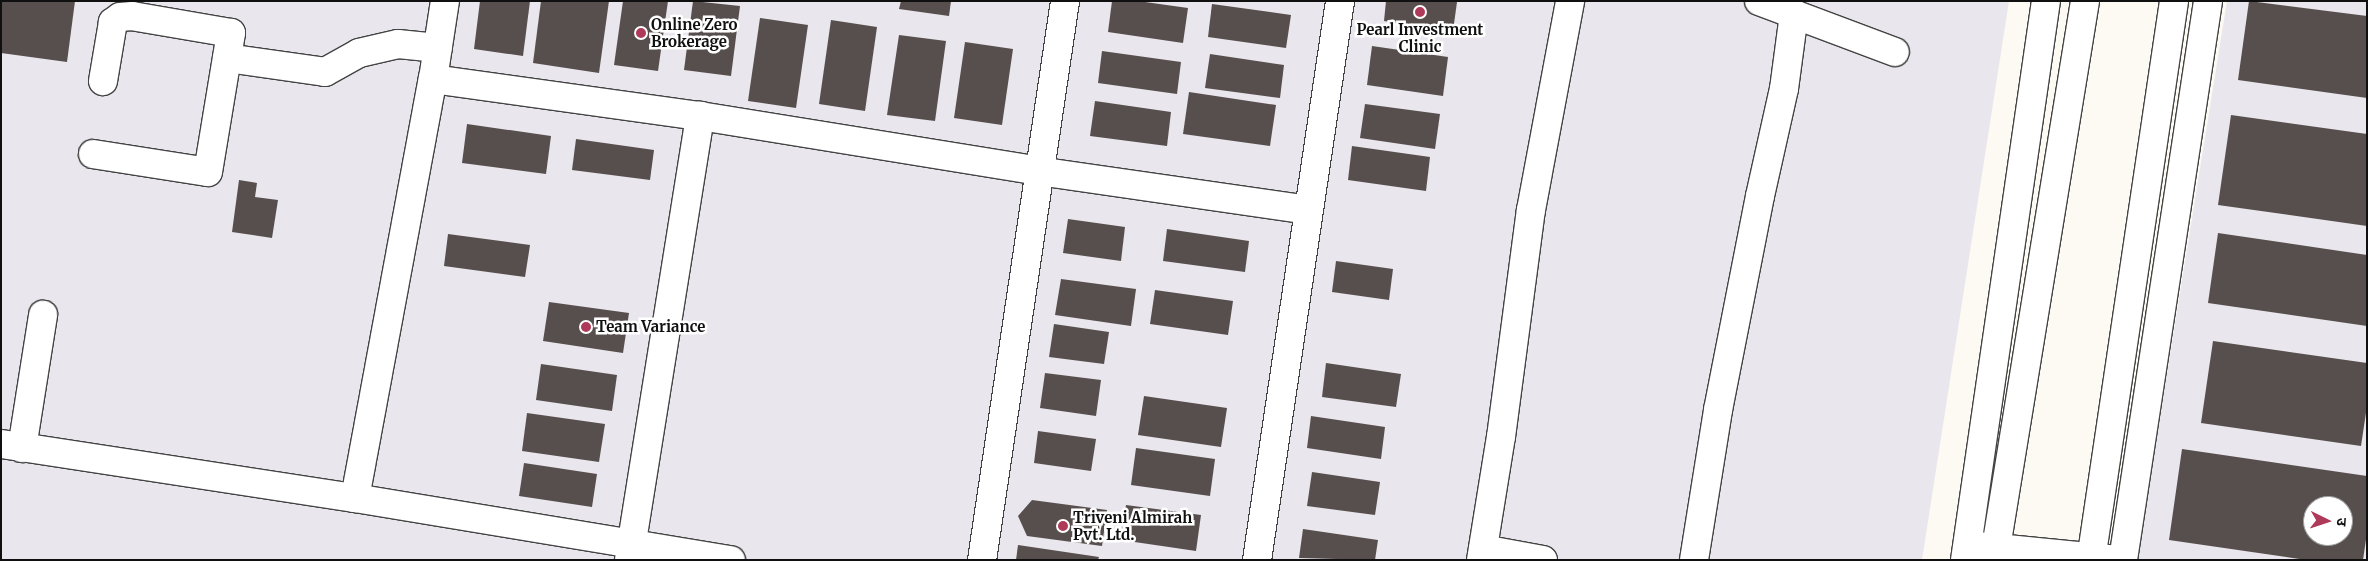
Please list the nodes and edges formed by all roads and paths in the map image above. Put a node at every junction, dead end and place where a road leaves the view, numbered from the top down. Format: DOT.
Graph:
graph roads {
  1 [pos="445,1"];
  2 [pos="1064,1"];
  3 [pos="1340,1"];
  4 [pos="1570,1"];
  5 [pos="1759,1"];
  6 [pos="2046,1"];
  7 [pos="2085,1"];
  8 [pos="2174,1"];
  9 [pos="2208,1"];
  10 [pos="1794,14"];
  11 [pos="438,48"];
  12 [pos="1895,52"];
  13 [pos="227,58"];
  14 [pos="433,79"];
  15 [pos="103,81"];
  16 [pos="700,116"];
  17 [pos="93,154"];
  18 [pos="1038,171"];
  19 [pos="1308,210"];
  20 [pos="43,315"];
  21 [pos="12,446"];
  22 [pos="355,498"];
  23 [pos="630,552"];
  24 [pos="1966,552"];
  25 [pos="1482,554"];
  26 [pos="1995,554"];
  27 [pos="2099,559"];
  28 [pos="731,560"];
  29 [pos="982,560"];
  30 [pos="1257,560"];
  31 [pos="1543,560"];
  32 [pos="1694,560"];
  33 [pos="2123,560"];
  1 -- 11 [label="street"];
  2 -- 18 [label="street"];
  3 -- 19 [label="street"];
  4 -- 25 [label="street"];
  5 -- 10 [label="street"];
  6 -- 24 [label="street"];
  7 -- 26 [label="street"];
  8 -- 27 [label="street"];
  9 -- 33 [label="street"];
  10 -- 12 [label="street"];
  10 -- 32 [label="street"];
  11 -- 13 [label="street"];
  11 -- 14 [label="street"];
  13 -- 15 [label="street"];
  13 -- 17 [label="street"];
  14 -- 16 [label="street"];
  14 -- 22 [label="street"];
  16 -- 18 [label="street"];
  16 -- 23 [label="street"];
  18 -- 19 [label="street"];
  18 -- 29 [label="street"];
  19 -- 30 [label="street"];
  20 -- 21 [label="street"];
  21 -- 22 [label="street"];
  22 -- 23 [label="street"];
  23 -- 28 [label="street"];
  24 -- 26 [label="street"];
  25 -- 31 [label="street"];
  26 -- 27 [label="street"];
}
